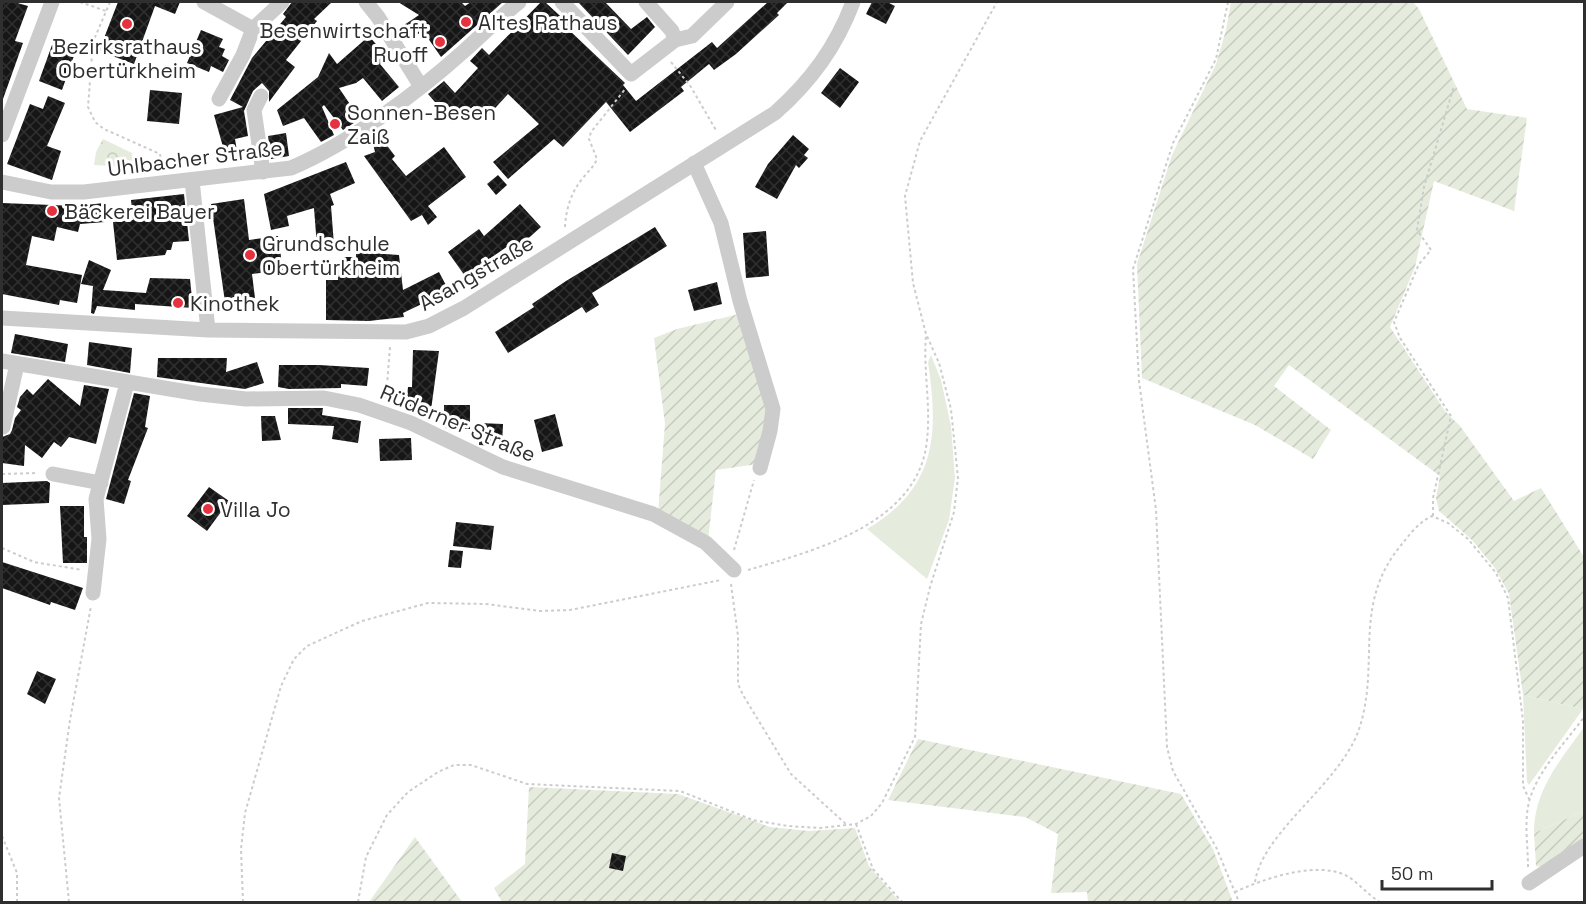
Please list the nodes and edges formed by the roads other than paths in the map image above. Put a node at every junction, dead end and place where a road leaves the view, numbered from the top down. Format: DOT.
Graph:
graph roads {
  1 [pos="52,2"];
  2 [pos="204,2"];
  3 [pos="282,2"];
  4 [pos="366,2"];
  5 [pos="519,2"];
  6 [pos="562,2"];
  7 [pos="646,2"];
  8 [pos="727,2"];
  9 [pos="853,2"];
  10 [pos="378,9"];
  11 [pos="252,29"];
  12 [pos="675,40"];
  13 [pos="420,85"];
  14 [pos="261,96"];
  15 [pos="219,99"];
  16 [pos="2,135"];
  17 [pos="694,163"];
  18 [pos="263,172"];
  19 [pos="192,180"];
  20 [pos="2,182"];
  21 [pos="2,318"];
  22 [pos="208,330"];
  23 [pos="2,361"];
  24 [pos="17,364"];
  25 [pos="127,383"];
  26 [pos="3,427"];
  27 [pos="760,468"];
  28 [pos="53,474"];
  29 [pos="101,483"];
  30 [pos="731,570"];
  31 [pos="93,593"];
  32 [pos="1584,846"];
  33 [pos="1529,883"];
  1 -- 16 [label="street"];
  2 -- 11 [label="street"];
  3 -- 11 [label="street"];
  4 -- 10 [label="street"];
  5 -- 13 [label="street, Uhlbacher Straße"];
  6 -- 12 [label="street"];
  7 -- 12 [label="street"];
  8 -- 12 [label="street"];
  9 -- 17 [label="street, Asangstraße"];
  10 -- 13 [label="street"];
  11 -- 15 [label="street"];
  13 -- 18 [label="street, Uhlbacher Straße"];
  14 -- 18 [label="street"];
  17 -- 22 [label="street, Asangstraße"];
  17 -- 27 [label="street"];
  18 -- 19 [label="street, Uhlbacher Straße"];
  19 -- 20 [label="street, Uhlbacher Straße"];
  19 -- 22 [label="street"];
  21 -- 22 [label="street, Asangstraße"];
  23 -- 24 [label="street, Rüderner Straße"];
  24 -- 25 [label="street, Rüderner Straße"];
  24 -- 26 [label="street"];
  25 -- 29 [label="street"];
  25 -- 30 [label="street, Rüderner Straße"];
  28 -- 29 [label="street"];
  29 -- 31 [label="street"];
  32 -- 33 [label="street"];
}
